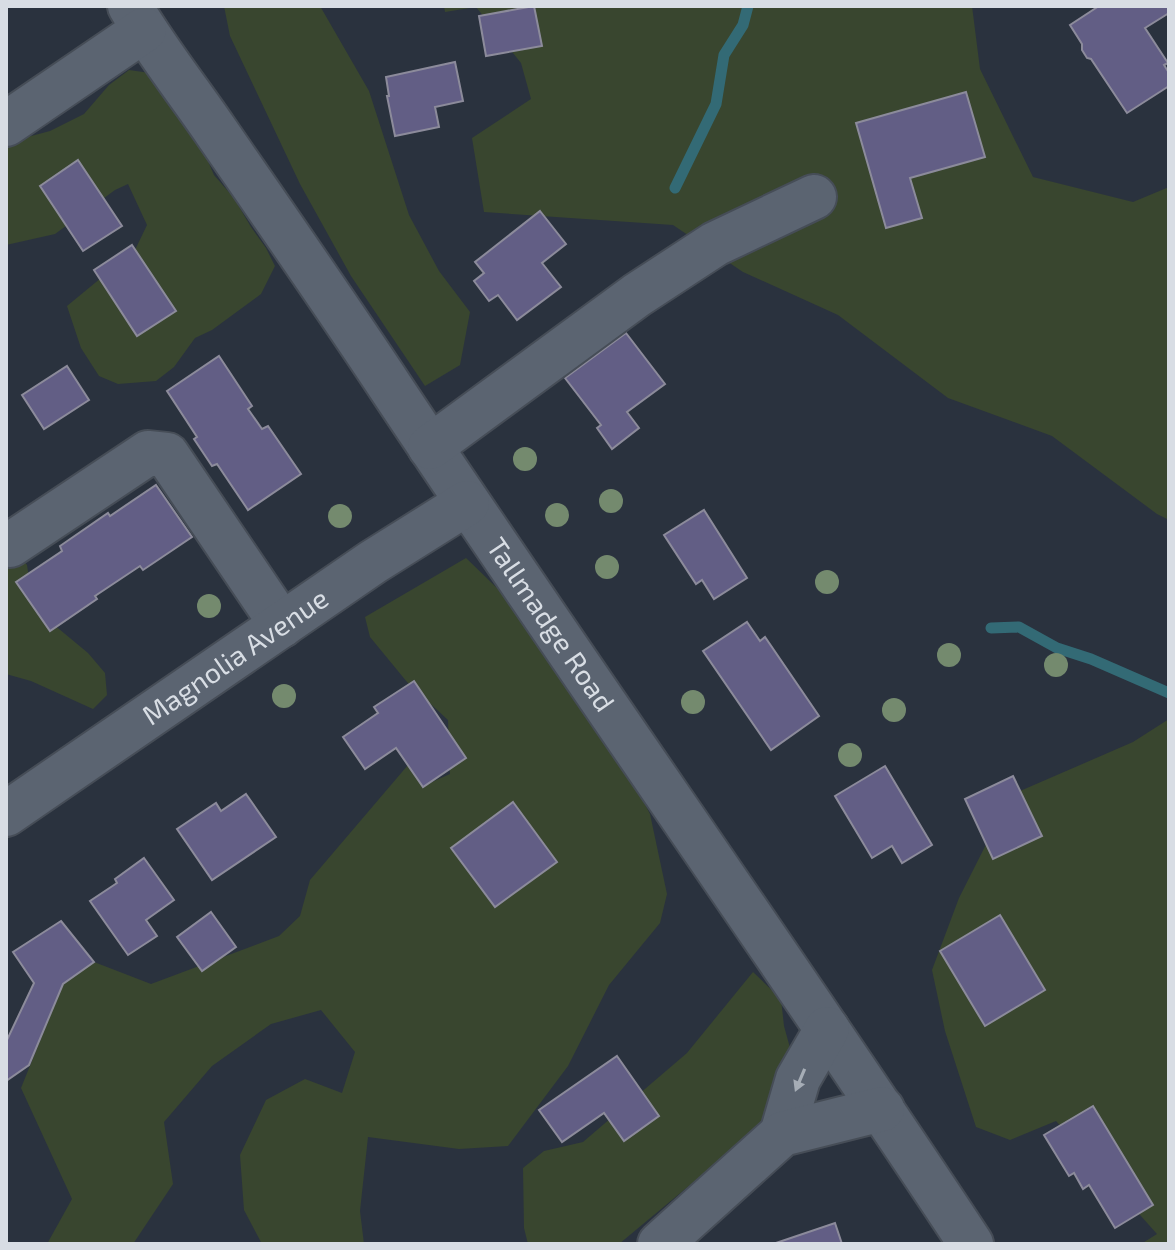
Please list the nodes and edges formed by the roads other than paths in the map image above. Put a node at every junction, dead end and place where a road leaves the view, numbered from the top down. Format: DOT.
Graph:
graph roads {
  1 [pos="137,18"];
  2 [pos="6,124"];
  3 [pos="814,197"];
  4 [pos="430,447"];
  5 [pos="467,503"];
  6 [pos="10,545"];
  7 [pos="282,625"];
  8 [pos="6,814"];
  9 [pos="827,1029"];
  10 [pos="882,1109"];
  11 [pos="782,1134"];
  12 [pos="660,1244"];
  13 [pos="971,1244"];
  1 -- 2 [label="street"];
  1 -- 4 [label="street, Tallmadge Road"];
  3 -- 4 [label="street"];
  4 -- 5 [label="street, Tallmadge Road"];
  5 -- 7 [label="street, Magnolia Avenue"];
  5 -- 9 [label="street, Tallmadge Road"];
  6 -- 7 [label="street"];
  7 -- 8 [label="street, Magnolia Avenue"];
  9 -- 10 [label="street, Tallmadge Road"];
  9 -- 11 [label="street, one-way"];
  10 -- 11 [label="street"];
  10 -- 13 [label="street, Tallmadge Road"];
  11 -- 12 [label="street"];
}
